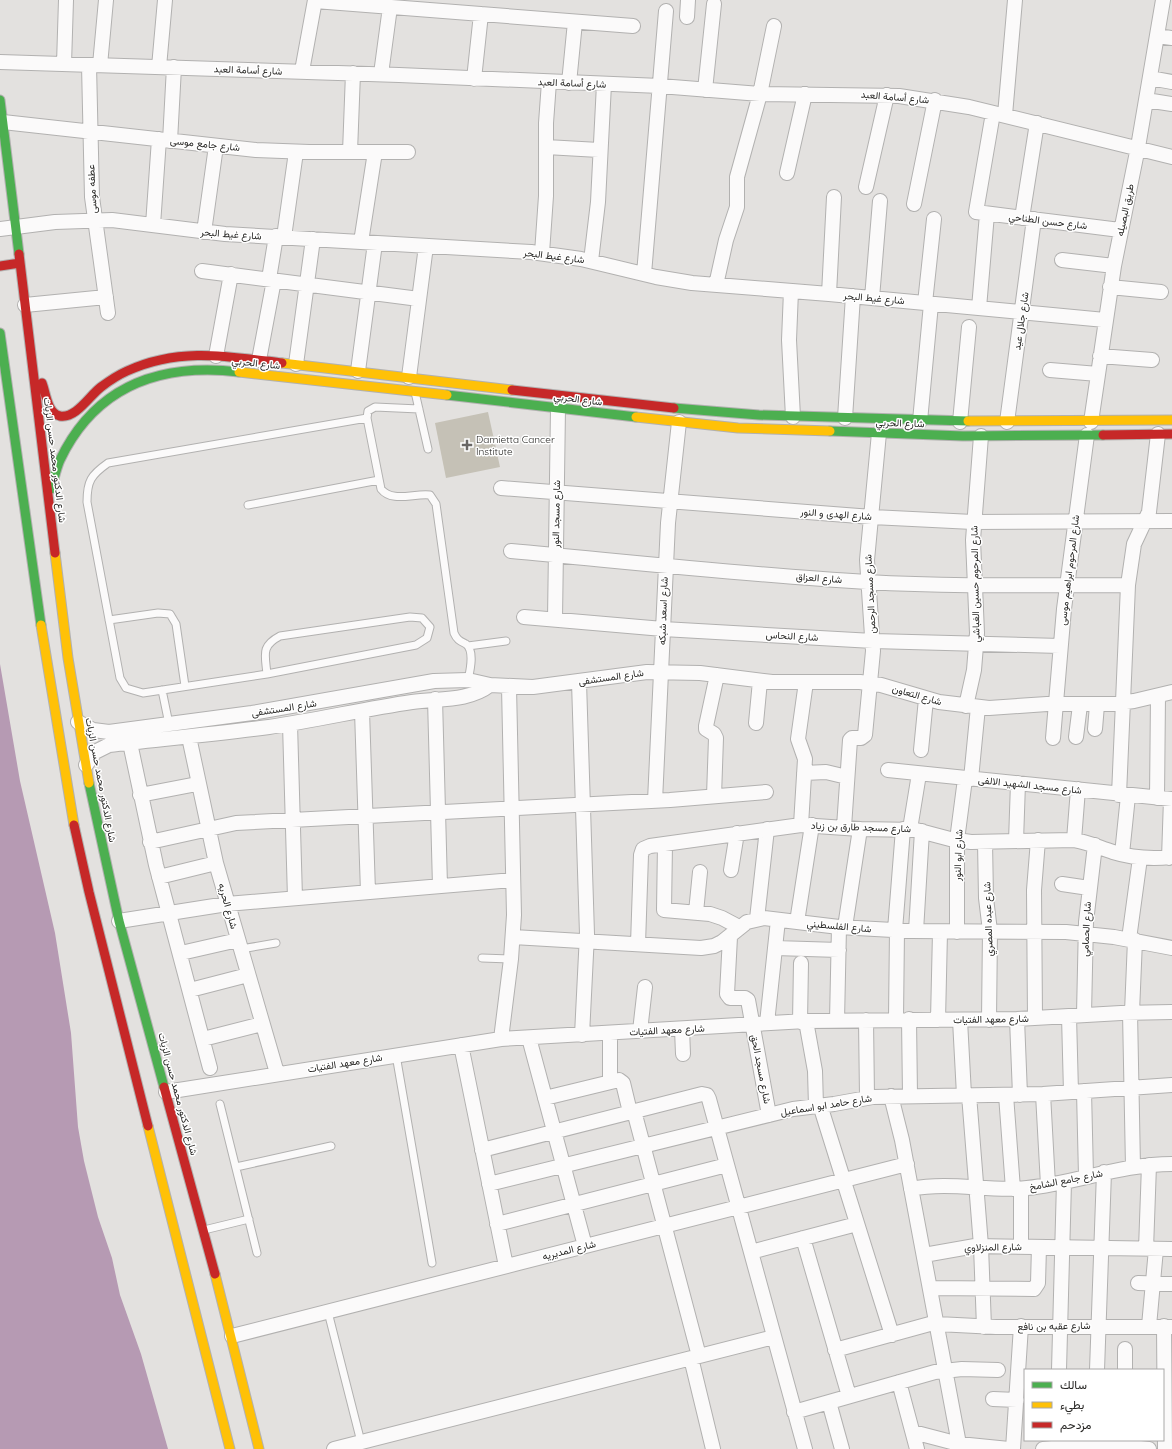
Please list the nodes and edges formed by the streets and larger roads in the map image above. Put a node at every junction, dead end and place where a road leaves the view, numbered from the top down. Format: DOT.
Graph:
graph roads {
  1 [pos="66,0"];
  2 [pos="106,0"];
  3 [pos="165,0"];
  4 [pos="315,0"];
  5 [pos="688,0"];
  6 [pos="1015,0"];
  7 [pos="1163,0"];
  8 [pos="1167,0"];
  9 [pos="1172,1"];
  10 [pos="714,4"];
  11 [pos="390,7"];
  12 [pos="666,11"];
  13 [pos="481,14"];
  14 [pos="686,17"];
  15 [pos="575,22"];
  16 [pos="633,26"];
  17 [pos="774,26"];
  18 [pos="1157,36"];
  19 [pos="1172,38"];
  20 [pos="0,62"];
  21 [pos="64,64"];
  22 [pos="95,65"];
  23 [pos="159,67"];
  24 [pos="174,67"];
  25 [pos="302,71"];
  26 [pos="353,73"];
  27 [pos="381,74"];
  28 [pos="1150,78"];
  29 [pos="474,79"];
  30 [pos="549,82"];
  31 [pos="1172,82"];
  32 [pos="569,83"];
  33 [pos="604,84"];
  34 [pos="660,86"];
  35 [pos="704,90"];
  36 [pos="760,94"];
  37 [pos="805,94"];
  38 [pos="887,95"];
  39 [pos="0,100"];
  40 [pos="935,100"];
  41 [pos="1146,100"];
  42 [pos="1172,104"];
  43 [pos="999,114"];
  44 [pos="3,122"];
  45 [pos="1037,123"];
  46 [pos="90,132"];
  47 [pos="164,140"];
  48 [pos="216,146"];
  49 [pos="546,147"];
  50 [pos="1138,147"];
  51 [pos="599,150"];
  52 [pos="296,152"];
  53 [pos="350,152"];
  54 [pos="375,152"];
  55 [pos="408,152"];
  56 [pos="1172,157"];
  57 [pos="787,174"];
  58 [pos="866,187"];
  59 [pos="834,197"];
  60 [pos="880,201"];
  61 [pos="914,204"];
  62 [pos="982,213"];
  63 [pos="934,219"];
  64 [pos="1028,219"];
  65 [pos="94,220"];
  66 [pos="152,225"];
  67 [pos="16,227"];
  68 [pos="0,229"];
  69 [pos="1120,230"];
  70 [pos="204,232"];
  71 [pos="280,237"];
  72 [pos="312,239"];
  73 [pos="368,242"];
  74 [pos="426,246"];
  75 [pos="542,253"];
  76 [pos="1062,260"];
  77 [pos="591,261"];
  78 [pos="20,263"];
  79 [pos="0,266"];
  80 [pos="1114,266"];
  81 [pos="202,271"];
  82 [pos="231,274"];
  83 [pos="644,274"];
  84 [pos="271,280"];
  85 [pos="307,284"];
  86 [pos="716,285"];
  87 [pos="1110,287"];
  88 [pos="791,291"];
  89 [pos="368,292"];
  90 [pos="1161,292"];
  91 [pos="828,294"];
  92 [pos="853,296"];
  93 [pos="106,297"];
  94 [pos="872,298"];
  95 [pos="419,299"];
  96 [pos="928,303"];
  97 [pos="25,305"];
  98 [pos="979,308"];
  99 [pos="1022,312"];
  100 [pos="108,313"];
  101 [pos="1105,320"];
  102 [pos="969,327"];
  103 [pos="0,333"];
  104 [pos="216,356"];
  105 [pos="1100,356"];
  106 [pos="259,360"];
  107 [pos="1152,360"];
  108 [pos="146,363"];
  109 [pos="296,364"];
  110 [pos="1050,370"];
  111 [pos="358,371"];
  112 [pos="1098,374"];
  113 [pos="33,375"];
  114 [pos="151,377"];
  115 [pos="409,377"];
  116 [pos="558,408"];
  117 [pos="793,417"];
  118 [pos="845,418"];
  119 [pos="1172,420"];
  120 [pos="913,421"];
  121 [pos="679,422"];
  122 [pos="960,422"];
  123 [pos="1007,422"];
  124 [pos="1091,422"];
  125 [pos="879,433"];
  126 [pos="906,434"];
  127 [pos="1165,434"];
  128 [pos="1087,435"];
  129 [pos="982,436"];
  130 [pos="501,488"];
  131 [pos="556,492"];
  132 [pos="49,499"];
  133 [pos="670,501"];
  134 [pos="872,517"];
  135 [pos="1075,521"];
  136 [pos="1146,521"];
  137 [pos="1172,521"];
  138 [pos="973,522"];
  139 [pos="511,551"];
  140 [pos="556,555"];
  141 [pos="665,566"];
  142 [pos="867,582"];
  143 [pos="976,585"];
  144 [pos="1067,585"];
  145 [pos="1128,585"];
  146 [pos="524,617"];
  147 [pos="555,619"];
  148 [pos="663,629"];
  149 [pos="873,641"];
  150 [pos="977,644"];
  151 [pos="1060,646"];
  152 [pos="661,672"];
  153 [pos="717,675"];
  154 [pos="760,681"];
  155 [pos="579,682"];
  156 [pos="806,682"];
  157 [pos="870,683"];
  158 [pos="490,685"];
  159 [pos="510,686"];
  160 [pos="1172,692"];
  161 [pos="1158,696"];
  162 [pos="435,699"];
  163 [pos="926,699"];
  164 [pos="1123,703"];
  165 [pos="1056,704"];
  166 [pos="1080,705"];
  167 [pos="1097,705"];
  168 [pos="972,707"];
  169 [pos="362,711"];
  170 [pos="78,722"];
  171 [pos="756,723"];
  172 [pos="169,724"];
  173 [pos="290,724"];
  174 [pos="1095,729"];
  175 [pos="188,737"];
  176 [pos="1076,737"];
  177 [pos="1053,738"];
  178 [pos="172,739"];
  179 [pos="130,743"];
  180 [pos="921,750"];
  181 [pos="86,765"];
  182 [pos="888,770"];
  183 [pos="804,773"];
  184 [pos="919,774"];
  185 [pos="848,777"];
  186 [pos="968,779"];
  187 [pos="1018,783"];
  188 [pos="197,784"];
  189 [pos="1078,789"];
  190 [pos="766,792"];
  191 [pos="140,795"];
  192 [pos="1124,795"];
  193 [pos="714,796"];
  194 [pos="1167,799"];
  195 [pos="655,801"];
  196 [pos="583,804"];
  197 [pos="512,808"];
  198 [pos="438,812"];
  199 [pos="366,816"];
  200 [pos="293,820"];
  201 [pos="807,825"];
  202 [pos="208,828"];
  203 [pos="844,828"];
  204 [pos="767,829"];
  205 [pos="860,829"];
  206 [pos="912,829"];
  207 [pos="737,833"];
  208 [pos="957,840"];
  209 [pos="1038,840"];
  210 [pos="1074,840"];
  211 [pos="1016,841"];
  212 [pos="150,842"];
  213 [pos="985,842"];
  214 [pos="665,844"];
  215 [pos="1095,845"];
  216 [pos="1122,854"];
  217 [pos="1140,858"];
  218 [pos="1170,858"];
  219 [pos="216,863"];
  220 [pos="731,870"];
  221 [pos="700,872"];
  222 [pos="159,877"];
  223 [pos="513,880"];
  224 [pos="1062,884"];
  225 [pos="440,886"];
  226 [pos="1089,888"];
  227 [pos="368,892"];
  228 [pos="295,898"];
  229 [pos="227,904"];
  230 [pos="169,912"];
  231 [pos="696,912"];
  232 [pos="756,919"];
  233 [pos="778,920"];
  234 [pos="119,921"];
  235 [pos="797,922"];
  236 [pos="842,927"];
  237 [pos="896,930"];
  238 [pos="1036,930"];
  239 [pos="916,931"];
  240 [pos="990,931"];
  241 [pos="734,932"];
  242 [pos="940,932"];
  243 [pos="957,932"];
  244 [pos="1085,933"];
  245 [pos="513,937"];
  246 [pos="1132,939"];
  247 [pos="587,941"];
  248 [pos="239,944"];
  249 [pos="638,944"];
  250 [pos="775,948"];
  251 [pos="1172,948"];
  252 [pos="839,950"];
  253 [pos="181,953"];
  254 [pos="801,963"];
  255 [pos="248,975"];
  256 [pos="645,987"];
  257 [pos="190,990"];
  258 [pos="1172,1003"];
  259 [pos="1131,1012"];
  260 [pos="1172,1012"];
  261 [pos="1084,1014"];
  262 [pos="1069,1016"];
  263 [pos="1035,1018"];
  264 [pos="1018,1019"];
  265 [pos="866,1020"];
  266 [pos="903,1020"];
  267 [pos="938,1020"];
  268 [pos="960,1020"];
  269 [pos="988,1020"];
  270 [pos="837,1021"];
  271 [pos="803,1022"];
  272 [pos="767,1023"];
  273 [pos="262,1024"];
  274 [pos="752,1024"];
  275 [pos="682,1029"];
  276 [pos="640,1031"];
  277 [pos="610,1033"];
  278 [pos="582,1035"];
  279 [pos="529,1038"];
  280 [pos="203,1039"];
  281 [pos="501,1039"];
  282 [pos="461,1045"];
  283 [pos="683,1054"];
  284 [pos="210,1068"];
  285 [pos="276,1073"];
  286 [pos="610,1082"];
  287 [pos="1172,1085"];
  288 [pos="1131,1087"];
  289 [pos="166,1092"];
  290 [pos="1078,1092"];
  291 [pos="1043,1094"];
  292 [pos="966,1095"];
  293 [pos="1013,1095"];
  294 [pos="891,1096"];
  295 [pos="910,1096"];
  296 [pos="868,1097"];
  297 [pos="545,1098"];
  298 [pos="818,1106"];
  299 [pos="632,1112"];
  300 [pos="770,1114"];
  301 [pos="717,1128"];
  302 [pos="554,1132"];
  303 [pos="643,1146"];
  304 [pos="482,1150"];
  305 [pos="907,1164"];
  306 [pos="1172,1164"];
  307 [pos="727,1165"];
  308 [pos="1149,1165"];
  309 [pos="563,1166"];
  310 [pos="1133,1167"];
  311 [pos="1104,1172"];
  312 [pos="1086,1176"];
  313 [pos="844,1180"];
  314 [pos="1064,1182"];
  315 [pos="489,1184"];
  316 [pos="653,1184"];
  317 [pos="1048,1185"];
  318 [pos="977,1188"];
  319 [pos="912,1189"];
  320 [pos="1017,1189"];
  321 [pos="574,1204"];
  322 [pos="739,1207"];
  323 [pos="497,1224"];
  324 [pos="857,1224"];
  325 [pos="664,1226"];
  326 [pos="802,1238"];
  327 [pos="585,1246"];
  328 [pos="981,1246"];
  329 [pos="1021,1247"];
  330 [pos="1039,1247"];
  331 [pos="1062,1247"];
  332 [pos="1101,1248"];
  333 [pos="1151,1249"];
  334 [pos="1172,1250"];
  335 [pos="751,1252"];
  336 [pos="924,1255"];
  337 [pos="506,1266"];
  338 [pos="1138,1283"];
  339 [pos="1153,1284"];
  340 [pos="1172,1284"];
  341 [pos="930,1288"];
  342 [pos="982,1288"];
  343 [pos="937,1323"];
  344 [pos="1021,1326"];
  345 [pos="1060,1326"];
  346 [pos="1098,1326"];
  347 [pos="1149,1326"];
  348 [pos="984,1327"];
  349 [pos="1168,1327"];
  350 [pos="892,1335"];
  351 [pos="232,1336"];
  352 [pos="774,1337"];
  353 [pos="1125,1349"];
  354 [pos="835,1350"];
  355 [pos="695,1357"];
  356 [pos="1059,1369"];
  357 [pos="1097,1369"];
  358 [pos="1125,1369"];
  359 [pos="946,1370"];
  360 [pos="998,1370"];
  361 [pos="899,1382"];
  362 [pos="1167,1387"];
  363 [pos="849,1396"];
  364 [pos="993,1399"];
  365 [pos="1016,1400"];
  366 [pos="829,1402"];
  367 [pos="794,1412"];
  368 [pos="913,1432"];
  369 [pos="1103,1442"];
  370 [pos="959,1444"];
  371 [pos="1052,1447"];
  372 [pos="230,1449"];
  373 [pos="259,1449"];
  374 [pos="334,1449"];
  375 [pos="713,1449"];
  376 [pos="805,1449"];
  377 [pos="842,1449"];
  378 [pos="917,1449"];
  379 [pos="1010,1449"];
  380 [pos="1013,1449"];
  381 [pos="1149,1449"];
  382 [pos="1165,1449"];
  1 -- 21 [label="street"];
  2 -- 22 [label="street, عطفه موسى"];
  3 -- 23 [label="street"];
  4 -- 11 [label="street"];
  4 -- 25 [label="street"];
  5 -- 14 [label="street"];
  6 -- 43 [label="street"];
  7 -- 18 [label="street, طريق البصيله"];
  8 -- 9 [label="street"];
  10 -- 35 [label="street"];
  11 -- 13 [label="street"];
  11 -- 27 [label="street"];
  12 -- 34 [label="street"];
  13 -- 15 [label="street"];
  13 -- 29 [label="street"];
  15 -- 16 [label="street"];
  15 -- 32 [label="street"];
  17 -- 36 [label="street"];
  18 -- 19 [label="street"];
  18 -- 28 [label="street, طريق البصيله"];
  20 -- 21 [label="street, شارع أسامة العبد"];
  21 -- 22 [label="street, شارع أسامة العبد"];
  22 -- 23 [label="street, شارع أسامة العبد"];
  22 -- 46 [label="street, عطفه موسى"];
  23 -- 24 [label="street, شارع أسامة العبد"];
  24 -- 25 [label="street, شارع أسامة العبد"];
  24 -- 47 [label="street"];
  25 -- 26 [label="street, شارع أسامة العبد"];
  26 -- 27 [label="street, شارع أسامة العبد"];
  26 -- 53 [label="street"];
  27 -- 29 [label="street, شارع أسامة العبد"];
  28 -- 31 [label="street"];
  28 -- 41 [label="street, طريق البصيله"];
  29 -- 30 [label="street, شارع أسامة العبد"];
  30 -- 32 [label="street, شارع أسامة العبد"];
  30 -- 49 [label="street"];
  32 -- 33 [label="street, شارع أسامة العبد"];
  33 -- 34 [label="street, شارع أسامة العبد"];
  33 -- 51 [label="street"];
  34 -- 35 [label="street, شارع أسامة العبد"];
  34 -- 83 [label="street"];
  35 -- 36 [label="street, شارع أسامة العبد"];
  36 -- 37 [label="street, شارع أسامة العبد"];
  36 -- 86 [label="street"];
  37 -- 38 [label="street, شارع أسامة العبد"];
  37 -- 57 [label="street"];
  38 -- 40 [label="street, شارع أسامة العبد"];
  38 -- 58 [label="street"];
  39 -- 44 [label="street, شارع الدكتور محمد حسن الزيات"];
  40 -- 43 [label="street, شارع أسامة العبد"];
  40 -- 61 [label="street"];
  41 -- 42 [label="street"];
  41 -- 50 [label="street, طريق البصيله"];
  43 -- 45 [label="street, شارع أسامة العبد"];
  43 -- 62 [label="street"];
  44 -- 46 [label="street, شارع جامع موسى"];
  44 -- 67 [label="street, شارع الدكتور محمد حسن الزيات"];
  45 -- 50 [label="street, شارع أسامة العبد"];
  45 -- 64 [label="street, شارع جلال عيد"];
  46 -- 47 [label="street, شارع جامع موسى"];
  46 -- 65 [label="street, عطفه موسى"];
  47 -- 48 [label="street, شارع جامع موسى"];
  47 -- 66 [label="street"];
  48 -- 52 [label="street, شارع جامع موسى"];
  48 -- 70 [label="street"];
  49 -- 51 [label="street"];
  49 -- 75 [label="street"];
  50 -- 56 [label="street, شارع أسامة العبد"];
  50 -- 69 [label="street, طريق البصيله"];
  51 -- 77 [label="street"];
  52 -- 53 [label="street, شارع جامع موسى"];
  52 -- 71 [label="street"];
  53 -- 54 [label="street, شارع جامع موسى"];
  54 -- 55 [label="street, شارع جامع موسى"];
  54 -- 73 [label="street"];
  59 -- 91 [label="street"];
  60 -- 94 [label="street"];
  62 -- 64 [label="street, شارع حسن الطناحي"];
  62 -- 98 [label="street"];
  63 -- 96 [label="street"];
  64 -- 69 [label="street, شارع حسن الطناحي"];
  64 -- 99 [label="street, شارع جلال عيد"];
  65 -- 66 [label="street, شارع غيط البحر"];
  65 -- 67 [label="street, شارع غيط البحر"];
  65 -- 93 [label="street, عطفه موسى"];
  66 -- 70 [label="street, شارع غيط البحر"];
  67 -- 68 [label="street, شارع غيط البحر"];
  67 -- 78 [label="street, شارع الدكتور محمد حسن الزيات"];
  69 -- 80 [label="street, طريق البصيله"];
  70 -- 71 [label="street, شارع غيط البحر"];
  71 -- 72 [label="street, شارع غيط البحر"];
  71 -- 84 [label="street"];
  72 -- 73 [label="street, شارع غيط البحر"];
  72 -- 85 [label="street"];
  73 -- 74 [label="street, شارع غيط البحر"];
  73 -- 89 [label="street"];
  74 -- 75 [label="street, شارع غيط البحر"];
  74 -- 95 [label="street"];
  75 -- 77 [label="street, شارع غيط البحر"];
  76 -- 80 [label="street"];
  77 -- 83 [label="street, شارع غيط البحر"];
  78 -- 79 [label="street"];
  78 -- 97 [label="street, شارع الدكتور محمد حسن الزيات"];
  80 -- 87 [label="street, طريق البصيله"];
  81 -- 82 [label="street"];
  82 -- 84 [label="street"];
  82 -- 104 [label="street"];
  83 -- 86 [label="street, شارع غيط البحر"];
  84 -- 85 [label="street"];
  84 -- 106 [label="street"];
  85 -- 89 [label="street"];
  85 -- 109 [label="street"];
  86 -- 88 [label="street, شارع غيط البحر"];
  87 -- 90 [label="street"];
  87 -- 101 [label="street, طريق البصيله"];
  88 -- 91 [label="street, شارع غيط البحر"];
  88 -- 117 [label="street"];
  89 -- 95 [label="street"];
  89 -- 111 [label="street"];
  91 -- 92 [label="street, شارع غيط البحر"];
  92 -- 94 [label="street, شارع غيط البحر"];
  92 -- 118 [label="street"];
  93 -- 97 [label="street"];
  93 -- 100 [label="street, عطفه موسى"];
  94 -- 96 [label="street, شارع غيط البحر"];
  95 -- 115 [label="street"];
  96 -- 98 [label="street, شارع غيط البحر"];
  96 -- 120 [label="street"];
  97 -- 113 [label="street, شارع الدكتور محمد حسن الزيات"];
  98 -- 99 [label="street, شارع غيط البحر"];
  99 -- 101 [label="street, شارع غيط البحر"];
  99 -- 123 [label="street, شارع جلال عيد"];
  101 -- 105 [label="street, طريق البصيله"];
  102 -- 122 [label="street"];
  103 -- 372 [label="street"];
  104 -- 106 [label="street, شارع الحربي"];
  104 -- 108 [label="street, شارع الحربي"];
  105 -- 107 [label="street"];
  105 -- 112 [label="street, طريق البصيله"];
  106 -- 109 [label="street, شارع الحربي"];
  108 -- 113 [label="street, شارع الحربي"];
  108 -- 114 [label="street"];
  109 -- 111 [label="street, شارع الحربي"];
  110 -- 112 [label="street"];
  111 -- 115 [label="street, شارع الحربي"];
  112 -- 124 [label="street, طريق البصيله"];
  113 -- 132 [label="street, شارع الدكتور محمد حسن الزيات"];
  114 -- 116 [label="street, شارع الحربي"];
  114 -- 132 [label="street, شارع الحربي"];
  115 -- 117 [label="street, شارع الحربي"];
  116 -- 121 [label="street, شارع الحربي"];
  116 -- 131 [label="street, شارع مسجد النور"];
  117 -- 118 [label="street, شارع الحربي"];
  118 -- 120 [label="street, شارع الحربي"];
  119 -- 124 [label="street, شارع الحربي"];
  120 -- 122 [label="street, شارع الحربي"];
  120 -- 126 [label="street"];
  121 -- 125 [label="street, شارع الحربي"];
  121 -- 133 [label="street, شارع اسعد شبكه"];
  122 -- 123 [label="street, شارع الحربي"];
  123 -- 124 [label="street, شارع الحربي"];
  125 -- 126 [label="street, شارع الحربي"];
  125 -- 134 [label="street, شارع مسجد الرحمن"];
  126 -- 129 [label="street, شارع الحربي"];
  127 -- 128 [label="street, شارع الحربي"];
  127 -- 136 [label="street"];
  128 -- 129 [label="street, شارع الحربي"];
  128 -- 135 [label="street, شارع المرحوم ابراهيم موسى"];
  129 -- 138 [label="street, شارع المرحوم حسين الغباشي"];
  130 -- 131 [label="street, شارع الهدى و النور"];
  131 -- 133 [label="street, شارع الهدى و النور"];
  131 -- 140 [label="street, شارع مسجد النور"];
  132 -- 170 [label="street, شارع الدكتور محمد حسن الزيات"];
  133 -- 134 [label="street, شارع الهدى و النور"];
  133 -- 141 [label="street, شارع اسعد شبكه"];
  134 -- 138 [label="street, شارع الهدى و النور"];
  134 -- 142 [label="street, شارع مسجد الرحمن"];
  135 -- 136 [label="street, شارع الهدى و النور"];
  135 -- 138 [label="street, شارع الهدى و النور"];
  135 -- 144 [label="street, شارع المرحوم ابراهيم موسى"];
  136 -- 137 [label="street, شارع الهدى و النور"];
  136 -- 145 [label="street"];
  138 -- 143 [label="street, شارع المرحوم حسين الغباشي"];
  139 -- 140 [label="street, شارع العزاق"];
  140 -- 141 [label="street, شارع العزاق"];
  140 -- 147 [label="street, شارع مسجد النور"];
  141 -- 142 [label="street, شارع العزاق"];
  141 -- 148 [label="street, شارع اسعد شبكه"];
  142 -- 143 [label="street, شارع العزاق"];
  142 -- 149 [label="street, شارع مسجد الرحمن"];
  143 -- 144 [label="street, شارع العزاق"];
  143 -- 150 [label="street, شارع المرحوم حسين الغباشي"];
  144 -- 145 [label="street, شارع العزاق"];
  144 -- 151 [label="street, شارع المرحوم ابراهيم موسى"];
  145 -- 164 [label="street"];
  146 -- 147 [label="street, شارع النحاس"];
  147 -- 148 [label="street, شارع النحاس"];
  148 -- 149 [label="street, شارع النحاس"];
  148 -- 152 [label="street, شارع اسعد شبكه"];
  149 -- 150 [label="street, شارع النحاس"];
  149 -- 157 [label="street, شارع مسجد الرحمن"];
  150 -- 151 [label="street, شارع النحاس"];
  150 -- 168 [label="street, شارع المرحوم حسين الغباشي"];
  151 -- 165 [label="street, شارع المرحوم ابراهيم موسى"];
  152 -- 153 [label="street, شارع التعاون"];
  152 -- 155 [label="street, شارع المستشفى"];
  152 -- 195 [label="street, شارع اسعد شبكه"];
  153 -- 154 [label="street, شارع التعاون"];
  153 -- 193 [label="street"];
  154 -- 156 [label="street, شارع التعاون"];
  154 -- 171 [label="street"];
  155 -- 159 [label="street, شارع المستشفى"];
  155 -- 196 [label="street"];
  156 -- 157 [label="street, شارع التعاون"];
  156 -- 183 [label="street"];
  157 -- 163 [label="street, شارع التعاون"];
  157 -- 185 [label="street, شارع مسجد الرحمن"];
  158 -- 159 [label="street, شارع المستشفى"];
  158 -- 162 [label="street, شارع المستشفى"];
  158 -- 172 [label="street, شارع المستشفى"];
  159 -- 197 [label="street"];
  160 -- 161 [label="street, شارع التعاون"];
  161 -- 164 [label="street, شارع التعاون"];
  161 -- 194 [label="street"];
  162 -- 169 [label="street, شارع المستشفى"];
  162 -- 198 [label="street"];
  163 -- 168 [label="street, شارع التعاون"];
  163 -- 180 [label="street"];
  164 -- 167 [label="street, شارع التعاون"];
  164 -- 192 [label="street"];
  165 -- 166 [label="street, شارع التعاون"];
  165 -- 168 [label="street, شارع التعاون"];
  165 -- 177 [label="street, شارع المرحوم ابراهيم موسى"];
  166 -- 167 [label="street, شارع التعاون"];
  166 -- 176 [label="street"];
  167 -- 174 [label="street"];
  168 -- 186 [label="street, شارع المرحوم حسين الغباشي"];
  169 -- 173 [label="street, شارع المستشفى"];
  169 -- 199 [label="street"];
  170 -- 172 [label="street, شارع المستشفى"];
  170 -- 181 [label="street, شارع الدكتور محمد حسن الزيات"];
  172 -- 178 [label="street"];
  173 -- 175 [label="street, شارع المستشفى"];
  173 -- 200 [label="street"];
  175 -- 178 [label="street, شارع المستشفى"];
  175 -- 188 [label="street, شارع الحريه"];
  178 -- 179 [label="street, شارع المستشفى"];
  179 -- 181 [label="street, شارع المستشفى"];
  179 -- 191 [label="street"];
  181 -- 234 [label="street, شارع الدكتور محمد حسن الزيات"];
  182 -- 184 [label="street, شارع مسجد الشهيد الالفى"];
  183 -- 185 [label="street"];
  183 -- 201 [label="street"];
  184 -- 186 [label="street, شارع مسجد الشهيد الالفى"];
  184 -- 206 [label="street"];
  185 -- 203 [label="street"];
  186 -- 187 [label="street, شارع مسجد الشهيد الالفى"];
  186 -- 208 [label="street, شارع ابو النور"];
  187 -- 189 [label="street, شارع مسجد الشهيد الالفى"];
  187 -- 211 [label="street"];
  188 -- 191 [label="street"];
  188 -- 202 [label="street, شارع الحريه"];
  189 -- 192 [label="street, شارع مسجد الشهيد الالفى"];
  189 -- 210 [label="street"];
  190 -- 193 [label="street"];
  191 -- 212 [label="street"];
  192 -- 194 [label="street, شارع مسجد الشهيد الالفى"];
  192 -- 216 [label="street"];
  193 -- 195 [label="street"];
  194 -- 218 [label="street"];
  195 -- 196 [label="street"];
  196 -- 197 [label="street"];
  196 -- 247 [label="street"];
  197 -- 198 [label="street"];
  197 -- 223 [label="street"];
  198 -- 199 [label="street"];
  198 -- 225 [label="street"];
  199 -- 200 [label="street"];
  199 -- 227 [label="street"];
  200 -- 202 [label="street"];
  200 -- 228 [label="street"];
  201 -- 203 [label="street, شارع مسجد طارق بن زياد"];
  201 -- 204 [label="street, شارع مسجد طارق بن زياد"];
  201 -- 235 [label="street"];
  202 -- 212 [label="street"];
  202 -- 219 [label="street, شارع الحريه"];
  203 -- 205 [label="street, شارع مسجد طارق بن زياد"];
  204 -- 207 [label="street, شارع مسجد طارق بن زياد"];
  204 -- 232 [label="street"];
  205 -- 206 [label="street, شارع مسجد طارق بن زياد"];
  205 -- 236 [label="street"];
  206 -- 208 [label="street, شارع مسجد طارق بن زياد"];
  206 -- 237 [label="street"];
  206 -- 239 [label="street"];
  207 -- 214 [label="street, شارع مسجد طارق بن زياد"];
  207 -- 220 [label="street"];
  208 -- 213 [label="street, شارع مسجد طارق بن زياد"];
  208 -- 243 [label="street, شارع ابو النور"];
  209 -- 210 [label="street, شارع مسجد طارق بن زياد"];
  209 -- 211 [label="street, شارع مسجد طارق بن زياد"];
  209 -- 238 [label="street"];
  210 -- 215 [label="street, شارع مسجد طارق بن زياد"];
  211 -- 213 [label="street, شارع مسجد طارق بن زياد"];
  212 -- 222 [label="street"];
  213 -- 240 [label="street, شارع عبده المصري"];
  214 -- 231 [label="street"];
  214 -- 249 [label="street, شارع مسجد طارق بن زياد"];
  215 -- 216 [label="street, شارع مسجد طارق بن زياد"];
  215 -- 226 [label="street, شارع الحمامي"];
  216 -- 217 [label="street, شارع مسجد طارق بن زياد"];
  217 -- 218 [label="street, شارع مسجد طارق بن زياد"];
  217 -- 246 [label="street"];
  219 -- 222 [label="street"];
  219 -- 229 [label="street, شارع الحريه"];
  221 -- 231 [label="street"];
  222 -- 230 [label="street"];
  223 -- 225 [label="street"];
  223 -- 245 [label="street"];
  224 -- 226 [label="street"];
  225 -- 227 [label="street"];
  226 -- 244 [label="street, شارع الحمامي"];
  227 -- 228 [label="street"];
  228 -- 229 [label="street"];
  229 -- 230 [label="street"];
  229 -- 248 [label="street, شارع الحريه"];
  230 -- 234 [label="street"];
  230 -- 253 [label="street"];
  231 -- 241 [label="street"];
  232 -- 233 [label="street, شارع الفلسطيني"];
  232 -- 241 [label="street, شارع الفلسطيني"];
  233 -- 235 [label="street, شارع الفلسطيني"];
  233 -- 250 [label="street"];
  234 -- 289 [label="street, شارع الدكتور محمد حسن الزيات"];
  235 -- 236 [label="street, شارع الفلسطيني"];
  236 -- 237 [label="street, شارع الفلسطيني"];
  236 -- 252 [label="street"];
  237 -- 239 [label="street, شارع الفلسطيني"];
  237 -- 266 [label="street"];
  238 -- 240 [label="street, شارع الفلسطيني"];
  238 -- 244 [label="street, شارع الفلسطيني"];
  238 -- 263 [label="street"];
  239 -- 242 [label="street, شارع الفلسطيني"];
  240 -- 243 [label="street, شارع الفلسطيني"];
  240 -- 269 [label="street, شارع عبده المصري"];
  241 -- 249 [label="street, شارع الفلسطيني"];
  241 -- 274 [label="street, شارع مسجد الحق"];
  242 -- 243 [label="street, شارع الفلسطيني"];
  242 -- 267 [label="street"];
  244 -- 246 [label="street, شارع الفلسطيني"];
  244 -- 261 [label="street, شارع الحمامي"];
  245 -- 247 [label="street, شارع الفلسطيني"];
  245 -- 281 [label="street"];
  246 -- 251 [label="street, شارع الفلسطيني"];
  246 -- 259 [label="street"];
  247 -- 249 [label="street, شارع الفلسطيني"];
  247 -- 278 [label="street"];
  248 -- 253 [label="street"];
  248 -- 255 [label="street, شارع الحريه"];
  250 -- 252 [label="street"];
  250 -- 272 [label="street"];
  252 -- 270 [label="street"];
  253 -- 257 [label="street"];
  254 -- 271 [label="street"];
  255 -- 257 [label="street"];
  255 -- 273 [label="street, شارع الحريه"];
  256 -- 276 [label="street"];
  257 -- 280 [label="street"];
  258 -- 260 [label="street"];
  259 -- 260 [label="street, شارع معهد الفتيات"];
  259 -- 261 [label="street, شارع معهد الفتيات"];
  259 -- 288 [label="street"];
  261 -- 262 [label="street, شارع معهد الفتيات"];
  262 -- 263 [label="street, شارع معهد الفتيات"];
  262 -- 290 [label="street"];
  263 -- 264 [label="street, شارع معهد الفتيات"];
  264 -- 269 [label="street, شارع معهد الفتيات"];
  264 -- 293 [label="street"];
  265 -- 266 [label="street, شارع معهد الفتيات"];
  265 -- 270 [label="street, شارع معهد الفتيات"];
  265 -- 296 [label="street"];
  266 -- 267 [label="street, شارع معهد الفتيات"];
  266 -- 295 [label="street"];
  267 -- 268 [label="street, شارع معهد الفتيات"];
  268 -- 269 [label="street, شارع معهد الفتيات"];
  268 -- 292 [label="street"];
  270 -- 271 [label="street, شارع معهد الفتيات"];
  271 -- 272 [label="street, شارع معهد الفتيات"];
  271 -- 298 [label="street"];
  272 -- 274 [label="street, شارع معهد الفتيات"];
  273 -- 280 [label="street"];
  273 -- 285 [label="street, شارع الحريه"];
  274 -- 275 [label="street, شارع معهد الفتيات"];
  274 -- 300 [label="street, شارع مسجد الحق"];
  275 -- 276 [label="street, شارع معهد الفتيات"];
  275 -- 283 [label="street"];
  276 -- 277 [label="street, شارع معهد الفتيات"];
  277 -- 278 [label="street, شارع معهد الفتيات"];
  277 -- 286 [label="street"];
  278 -- 279 [label="street, شارع معهد الفتيات"];
  279 -- 281 [label="street, شارع معهد الفتيات"];
  279 -- 297 [label="street"];
  280 -- 284 [label="street"];
  281 -- 282 [label="street, شارع معهد الفتيات"];
  282 -- 285 [label="street, شارع معهد الفتيات"];
  282 -- 304 [label="street"];
  285 -- 289 [label="street, شارع معهد الفتيات"];
  286 -- 297 [label="street"];
  286 -- 299 [label="street"];
  287 -- 288 [label="street, شارع حامد ابو اسماعيل"];
  288 -- 290 [label="street, شارع حامد ابو اسماعيل"];
  288 -- 310 [label="street"];
  289 -- 351 [label="street, شارع الدكتور محمد حسن الزيات"];
  290 -- 291 [label="street, شارع حامد ابو اسماعيل"];
  290 -- 312 [label="street"];
  291 -- 293 [label="street, شارع حامد ابو اسماعيل"];
  291 -- 317 [label="street"];
  292 -- 293 [label="street, شارع حامد ابو اسماعيل"];
  292 -- 295 [label="street, شارع حامد ابو اسماعيل"];
  292 -- 318 [label="street"];
  293 -- 320 [label="street"];
  294 -- 295 [label="street, شارع حامد ابو اسماعيل"];
  294 -- 296 [label="street, شارع حامد ابو اسماعيل"];
  294 -- 305 [label="street"];
  296 -- 298 [label="street, شارع حامد ابو اسماعيل"];
  297 -- 302 [label="street"];
  298 -- 300 [label="street, شارع حامد ابو اسماعيل"];
  298 -- 313 [label="street"];
  299 -- 301 [label="street"];
  299 -- 302 [label="street"];
  299 -- 303 [label="street"];
  300 -- 301 [label="street, شارع حامد ابو اسماعيل"];
  301 -- 303 [label="street, شارع حامد ابو اسماعيل"];
  301 -- 307 [label="street"];
  302 -- 304 [label="street"];
  302 -- 309 [label="street"];
  303 -- 309 [label="street, شارع حامد ابو اسماعيل"];
  303 -- 316 [label="street"];
  304 -- 315 [label="street"];
  305 -- 313 [label="street, شارع المديريه"];
  305 -- 319 [label="street"];
  306 -- 308 [label="street, شارع جامع الشامخ"];
  307 -- 316 [label="street"];
  307 -- 322 [label="street"];
  308 -- 310 [label="street, شارع جامع الشامخ"];
  308 -- 333 [label="street"];
  309 -- 315 [label="street, شارع حامد ابو اسماعيل"];
  309 -- 321 [label="street"];
  310 -- 311 [label="street, شارع جامع الشامخ"];
  311 -- 312 [label="street, شارع جامع الشامخ"];
  311 -- 332 [label="street"];
  312 -- 314 [label="street, شارع جامع الشامخ"];
  313 -- 322 [label="street, شارع المديريه"];
  313 -- 324 [label="street"];
  314 -- 317 [label="street, شارع جامع الشامخ"];
  314 -- 331 [label="street"];
  315 -- 323 [label="street"];
  316 -- 321 [label="street"];
  316 -- 325 [label="street"];
  317 -- 320 [label="street, شارع جامع الشامخ"];
  318 -- 319 [label="street, شارع جامع الشامخ"];
  318 -- 320 [label="street, شارع جامع الشامخ"];
  318 -- 328 [label="street"];
  319 -- 336 [label="street"];
  320 -- 329 [label="street"];
  321 -- 323 [label="street"];
  321 -- 327 [label="street"];
  322 -- 325 [label="street, شارع المديريه"];
  322 -- 335 [label="street"];
  323 -- 337 [label="street"];
  324 -- 326 [label="street"];
  324 -- 350 [label="street"];
  325 -- 327 [label="street, شارع المديريه"];
  325 -- 355 [label="street"];
  326 -- 335 [label="street"];
  326 -- 354 [label="street"];
  327 -- 337 [label="street, شارع المديريه"];
  328 -- 329 [label="street, شارع المنزلاوي"];
  328 -- 336 [label="street, شارع المنزلاوي"];
  328 -- 342 [label="street"];
  329 -- 330 [label="street, شارع المنزلاوي"];
  330 -- 331 [label="street, شارع المنزلاوي"];
  330 -- 342 [label="street"];
  331 -- 332 [label="street, شارع المنزلاوي"];
  331 -- 345 [label="street"];
  332 -- 333 [label="street, شارع المنزلاوي"];
  332 -- 346 [label="street"];
  333 -- 334 [label="street, شارع المنزلاوي"];
  333 -- 339 [label="street"];
  335 -- 352 [label="street"];
  336 -- 341 [label="street"];
  337 -- 351 [label="street, شارع المديريه"];
  338 -- 339 [label="street"];
  339 -- 340 [label="street"];
  339 -- 347 [label="street"];
  341 -- 342 [label="street"];
  341 -- 343 [label="street"];
  342 -- 348 [label="street"];
  343 -- 348 [label="street, شارع عقبه بن نافع"];
  343 -- 350 [label="street"];
  343 -- 359 [label="street"];
  344 -- 345 [label="street, شارع عقبه بن نافع"];
  344 -- 348 [label="street, شارع عقبه بن نافع"];
  344 -- 365 [label="street"];
  345 -- 346 [label="street, شارع عقبه بن نافع"];
  345 -- 356 [label="street"];
  346 -- 347 [label="street, شارع عقبه بن نافع"];
  346 -- 357 [label="street"];
  347 -- 349 [label="street, شارع عقبه بن نافع"];
  349 -- 362 [label="street"];
  350 -- 354 [label="street"];
  351 -- 373 [label="street, شارع الدكتور محمد حسن الزيات"];
  352 -- 355 [label="street"];
  352 -- 367 [label="street"];
  353 -- 358 [label="street"];
  354 -- 363 [label="street"];
  355 -- 374 [label="street"];
  355 -- 375 [label="street"];
  359 -- 360 [label="street"];
  359 -- 361 [label="street"];
  359 -- 370 [label="street"];
  361 -- 363 [label="street"];
  361 -- 368 [label="street"];
  362 -- 382 [label="street"];
  363 -- 366 [label="street"];
  364 -- 365 [label="street"];
  365 -- 380 [label="street"];
  366 -- 367 [label="street"];
  366 -- 377 [label="street"];
  367 -- 376 [label="street"];
  368 -- 370 [label="street"];
  368 -- 378 [label="street"];
  369 -- 371 [label="street"];
  369 -- 381 [label="street"];
  370 -- 379 [label="street"];
}
